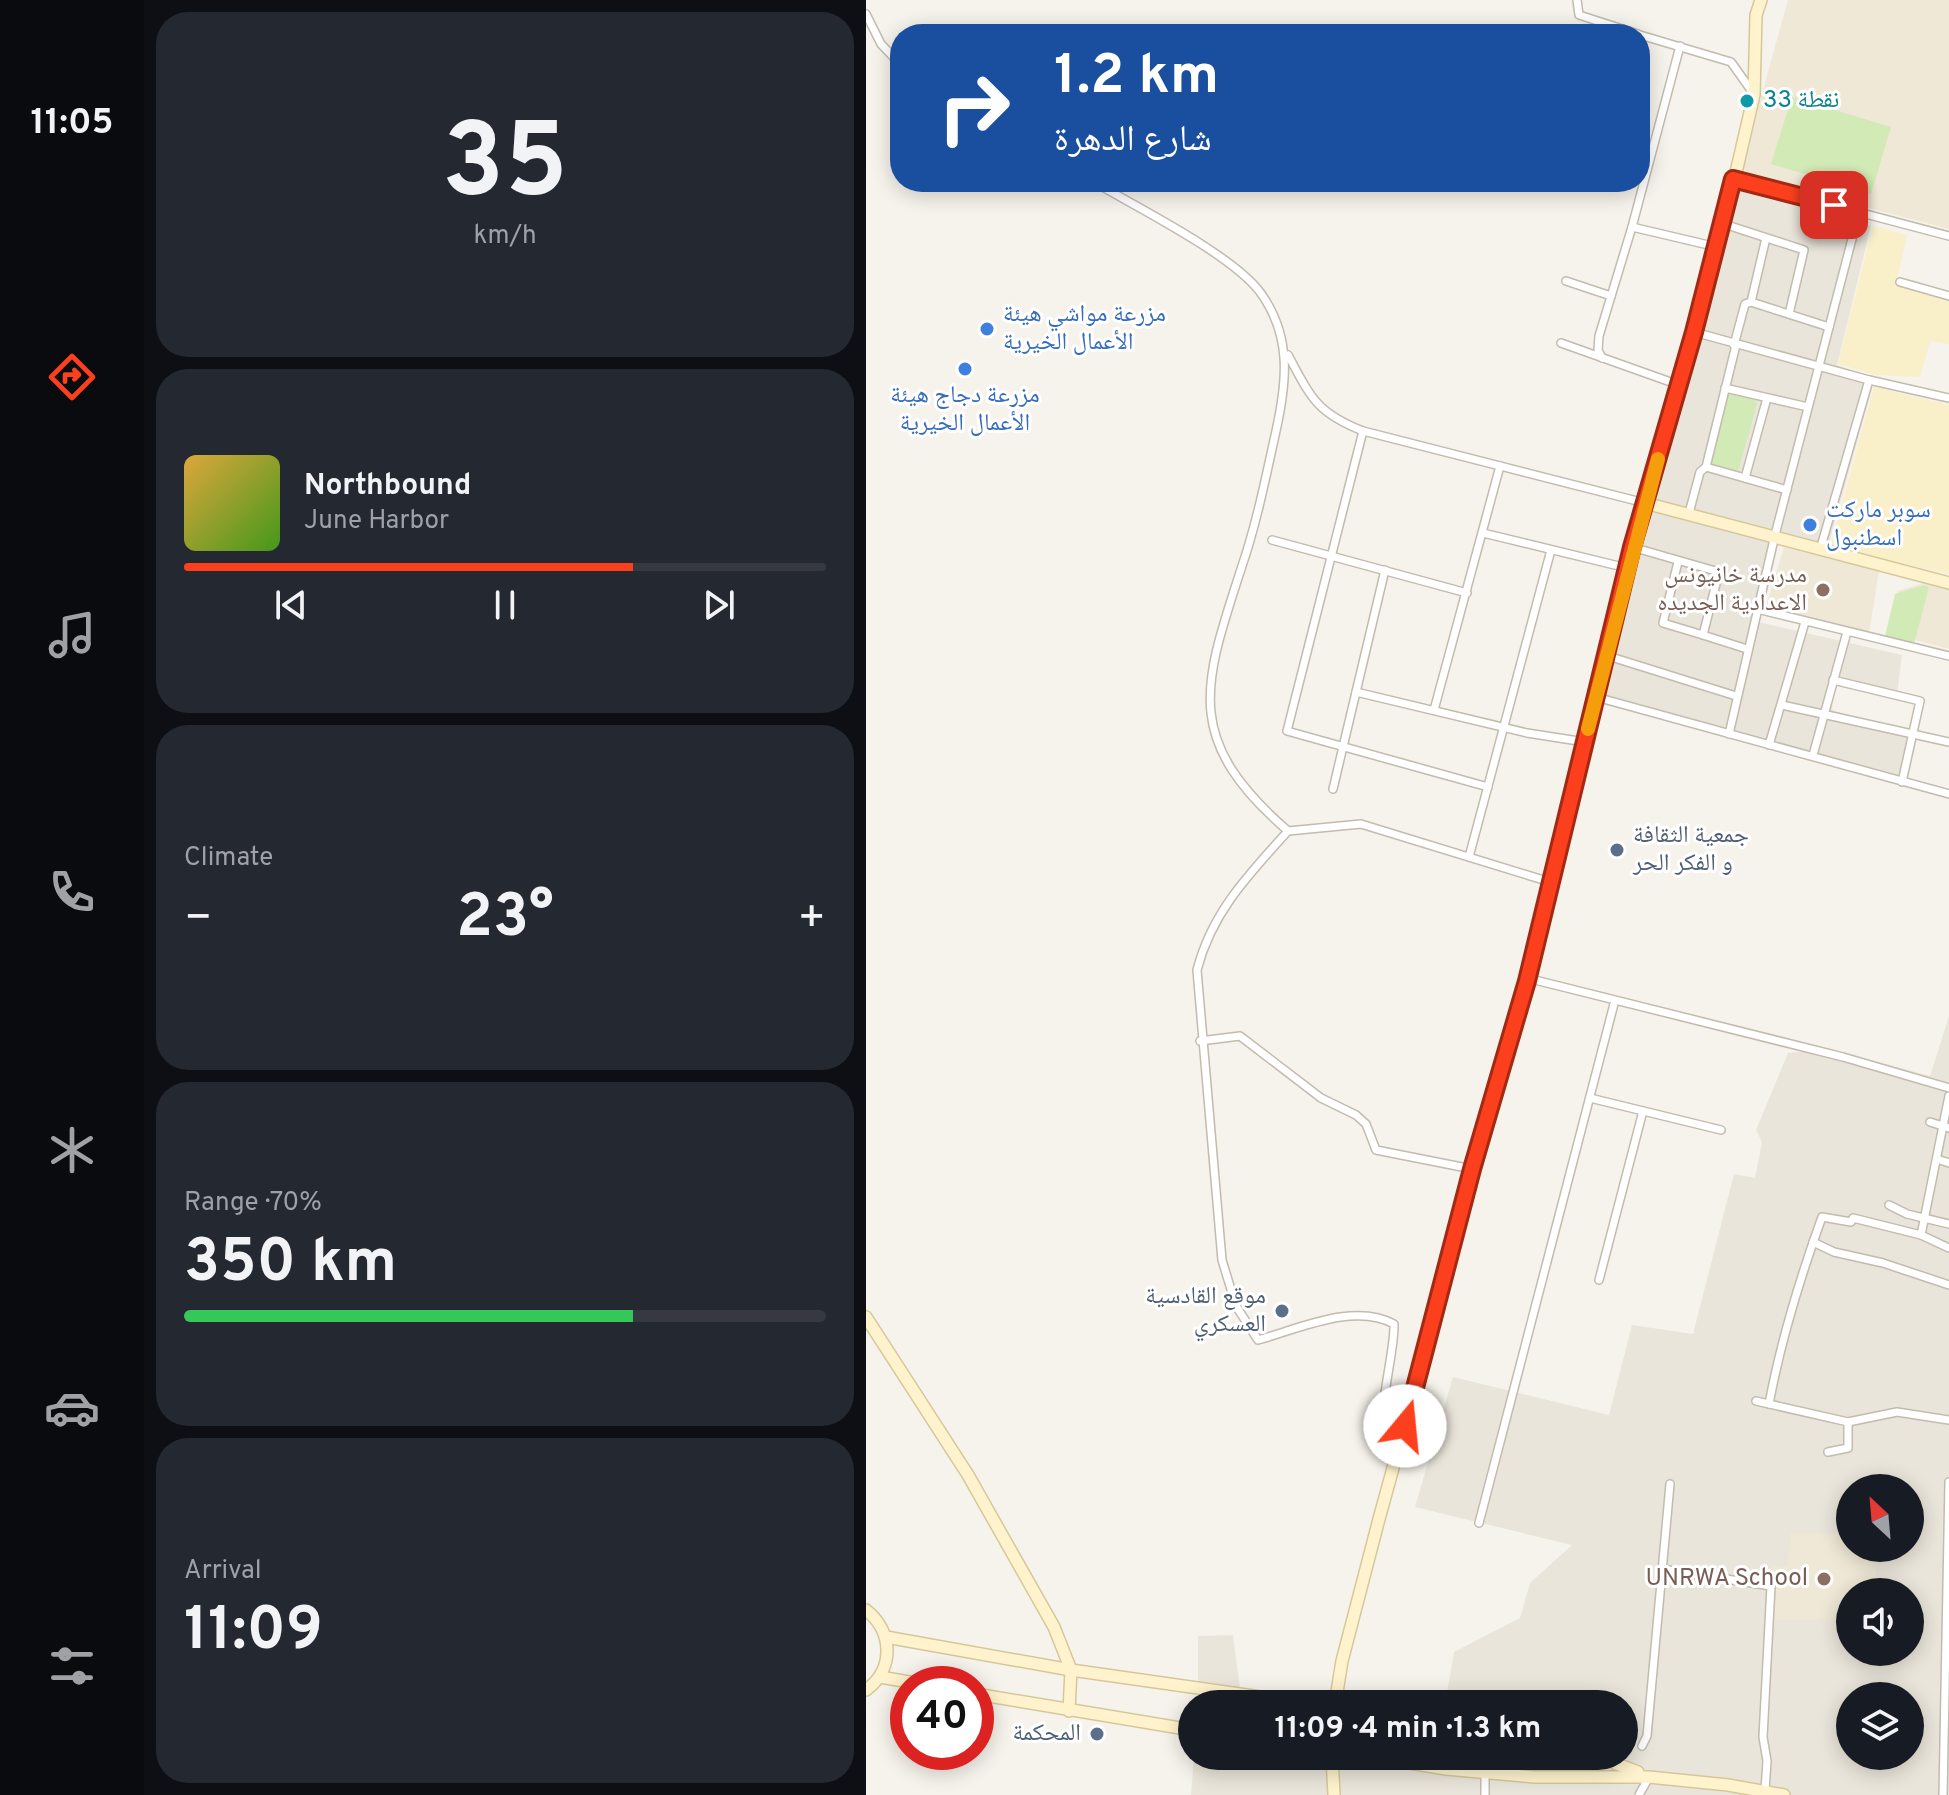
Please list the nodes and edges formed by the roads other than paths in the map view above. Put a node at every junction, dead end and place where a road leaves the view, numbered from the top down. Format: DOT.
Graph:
graph roads {
  1 [pos="1577,0"];
  2 [pos="1761,0"];
  3 [pos="866,14"];
  4 [pos="1607,24"];
  5 [pos="1650,37"];
  6 [pos="1680,46"];
  7 [pos="890,53"];
  8 [pos="1754,95"];
  9 [pos="1650,159"];
  10 [pos="1733,179"];
  11 [pos="1110,192"];
  12 [pos="1641,192"];
  13 [pos="1859,212"];
  14 [pos="1724,224"];
  15 [pos="1632,227"];
  16 [pos="1949,236"];
  17 [pos="1766,238"];
  18 [pos="1717,247"];
  19 [pos="1566,281"];
  20 [pos="1900,282"];
  21 [pos="1611,296"];
  22 [pos="1949,296"];
  23 [pos="1751,302"];
  24 [pos="1789,314"];
  25 [pos="1829,327"];
  26 [pos="1694,332"];
  27 [pos="1561,343"];
  28 [pos="1735,345"];
  29 [pos="1285,349"];
  30 [pos="1602,358"];
  31 [pos="1819,366"];
  32 [pos="1869,380"];
  33 [pos="1679,385"];
  34 [pos="1725,388"];
  35 [pos="1767,398"];
  36 [pos="1949,398"];
  37 [pos="1808,407"];
  38 [pos="1363,431"];
  39 [pos="1500,466"];
  40 [pos="1706,467"];
  41 [pos="1745,478"];
  42 [pos="1787,490"];
  43 [pos="1645,503"];
  44 [pos="1689,513"];
  45 [pos="1483,533"];
  46 [pos="1775,535"];
  47 [pos="1272,540"];
  48 [pos="1632,547"];
  49 [pos="1551,550"];
  50 [pos="1820,550"];
  51 [pos="1332,556"];
  52 [pos="1678,562"];
  53 [pos="1627,568"];
  54 [pos="1385,570"];
  55 [pos="1949,583"];
  56 [pos="1467,593"];
  57 [pos="1757,609"];
  58 [pos="1805,622"];
  59 [pos="1847,632"];
  60 [pos="1703,635"];
  61 [pos="1747,649"];
  62 [pos="1608,656"];
  63 [pos="1949,656"];
  64 [pos="1833,680"];
  65 [pos="1356,692"];
  66 [pos="1736,696"];
  67 [pos="1596,697"];
  68 [pos="1782,705"];
  69 [pos="1434,710"];
  70 [pos="1823,714"];
  71 [pos="1503,728"];
  72 [pos="1729,734"];
  73 [pos="1910,736"];
  74 [pos="1585,742"];
  75 [pos="1949,742"];
  76 [pos="1769,745"];
  77 [pos="1343,747"];
  78 [pos="1813,755"];
  79 [pos="1902,782"];
  80 [pos="1488,787"];
  81 [pos="1333,789"];
  82 [pos="1949,794"];
  83 [pos="1288,831"];
  84 [pos="1469,857"];
  85 [pos="1550,882"];
  86 [pos="1527,978"];
  87 [pos="1614,1004"];
  88 [pos="1200,1041"];
  89 [pos="1949,1088"];
  90 [pos="1949,1096"];
  91 [pos="1590,1098"];
  92 [pos="1643,1111"];
  93 [pos="1930,1122"];
  94 [pos="1946,1127"];
  95 [pos="1721,1130"];
  96 [pos="1937,1159"];
  97 [pos="1949,1163"];
  98 [pos="1472,1169"];
  99 [pos="1889,1205"];
  100 [pos="1926,1218"];
  101 [pos="1949,1224"];
  102 [pos="1921,1235"];
  103 [pos="1813,1242"];
  104 [pos="1949,1248"];
  105 [pos="1599,1280"];
  106 [pos="1949,1285"];
  107 [pos="866,1317"];
  108 [pos="1756,1401"];
  109 [pos="1769,1404"];
  110 [pos="1949,1420"];
  111 [pos="1848,1422"];
  112 [pos="1828,1452"];
  113 [pos="1396,1463"];
  114 [pos="1949,1482"];
  115 [pos="1670,1484"];
  116 [pos="1479,1523"];
  117 [pos="1949,1543"];
  118 [pos="1662,1569"];
  119 [pos="1948,1596"];
  120 [pos="866,1610"];
  121 [pos="886,1637"];
  122 [pos="1071,1670"];
  123 [pos="880,1677"];
  124 [pos="890,1679"];
  125 [pos="866,1690"];
  126 [pos="1212,1690"];
  127 [pos="1337,1690"];
  128 [pos="994,1697"];
  129 [pos="1069,1711"];
  130 [pos="1178,1728"];
  131 [pos="1642,1746"];
  132 [pos="1333,1770"];
  133 [pos="1470,1770"];
  134 [pos="1631,1770"];
  135 [pos="1485,1772"];
  136 [pos="1649,1777"];
  137 [pos="1774,1793"];
  138 [pos="1334,1795"];
  139 [pos="1485,1795"];
  140 [pos="1639,1795"];
  141 [pos="1943,1795"];
  1 -- 4 [label="street"];
  2 -- 8 [label="street"];
  3 -- 7 [label="street"];
  5 -- 6 [label="street"];
  6 -- 8 [label="street"];
  6 -- 9 [label="street"];
  8 -- 10 [label="street"];
  10 -- 13 [label="street"];
  10 -- 14 [label="street"];
  11 -- 29 [label="street"];
  12 -- 15 [label="street"];
  13 -- 16 [label="street"];
  13 -- 25 [label="street"];
  14 -- 17 [label="street"];
  14 -- 18 [label="street"];
  15 -- 18 [label="street"];
  15 -- 21 [label="street"];
  17 -- 23 [label="street"];
  17 -- 24 [label="street"];
  18 -- 26 [label="street"];
  19 -- 21 [label="street"];
  20 -- 22 [label="street"];
  21 -- 30 [label="street"];
  23 -- 24 [label="street"];
  23 -- 28 [label="street"];
  24 -- 25 [label="street"];
  25 -- 31 [label="street"];
  26 -- 28 [label="street"];
  26 -- 33 [label="street"];
  27 -- 30 [label="street"];
  28 -- 31 [label="street"];
  28 -- 34 [label="street"];
  29 -- 38 [label="street"];
  29 -- 83 [label="street"];
  30 -- 33 [label="street"];
  31 -- 32 [label="street"];
  31 -- 37 [label="street"];
  32 -- 36 [label="street"];
  32 -- 50 [label="street"];
  33 -- 43 [label="street"];
  34 -- 35 [label="street"];
  34 -- 40 [label="street"];
  35 -- 37 [label="street"];
  35 -- 41 [label="street"];
  37 -- 42 [label="street"];
  38 -- 39 [label="street"];
  38 -- 51 [label="street"];
  39 -- 43 [label="street"];
  39 -- 56 [label="street"];
  40 -- 41 [label="street"];
  40 -- 44 [label="street"];
  41 -- 42 [label="street"];
  42 -- 46 [label="street"];
  43 -- 44 [label="street"];
  43 -- 48 [label="street"];
  44 -- 46 [label="street"];
  45 -- 49 [label="street"];
  46 -- 50 [label="street"];
  46 -- 57 [label="street"];
  47 -- 51 [label="street"];
  48 -- 52 [label="street"];
  48 -- 53 [label="street"];
  49 -- 53 [label="street"];
  49 -- 71 [label="street"];
  50 -- 55 [label="street"];
  51 -- 54 [label="street"];
  51 -- 77 [label="street"];
  52 -- 60 [label="street"];
  52 -- 60 [label="street"];
  53 -- 62 [label="street"];
  54 -- 56 [label="street"];
  54 -- 65 [label="street"];
  56 -- 69 [label="street"];
  57 -- 58 [label="street"];
  57 -- 61 [label="street"];
  58 -- 59 [label="street"];
  58 -- 68 [label="street"];
  59 -- 63 [label="street"];
  59 -- 64 [label="street"];
  60 -- 61 [label="street"];
  61 -- 66 [label="street"];
  62 -- 66 [label="street"];
  62 -- 67 [label="street"];
  64 -- 70 [label="street"];
  64 -- 73 [label="street"];
  65 -- 69 [label="street"];
  65 -- 77 [label="street"];
  66 -- 72 [label="street"];
  67 -- 72 [label="street"];
  67 -- 74 [label="street"];
  68 -- 70 [label="street"];
  68 -- 76 [label="street"];
  69 -- 71 [label="street"];
  70 -- 73 [label="street"];
  70 -- 78 [label="street"];
  71 -- 74 [label="street"];
  71 -- 80 [label="street"];
  72 -- 76 [label="street"];
  73 -- 75 [label="street"];
  73 -- 79 [label="street"];
  74 -- 85 [label="street"];
  76 -- 78 [label="street"];
  77 -- 80 [label="street"];
  77 -- 81 [label="street"];
  78 -- 79 [label="street"];
  79 -- 82 [label="street"];
  80 -- 84 [label="street"];
  83 -- 84 [label="street"];
  83 -- 88 [label="street"];
  84 -- 85 [label="street"];
  85 -- 86 [label="street"];
  86 -- 89 [label="street"];
  86 -- 98 [label="street"];
  87 -- 91 [label="street"];
  88 -- 98 [label="street"];
  88 -- 113 [label="street"];
  90 -- 94 [label="street"];
  91 -- 92 [label="street"];
  91 -- 116 [label="street"];
  92 -- 95 [label="street"];
  92 -- 105 [label="street"];
  93 -- 94 [label="street"];
  94 -- 96 [label="street"];
  96 -- 97 [label="street"];
  96 -- 100 [label="street"];
  98 -- 113 [label="street"];
  99 -- 100 [label="street"];
  100 -- 101 [label="street"];
  100 -- 102 [label="street"];
  102 -- 103 [label="street"];
  102 -- 104 [label="street"];
  103 -- 106 [label="street"];
  103 -- 109 [label="street"];
  107 -- 122 [label="street"];
  108 -- 109 [label="street"];
  109 -- 111 [label="street"];
  110 -- 111 [label="street"];
  111 -- 112 [label="street"];
  113 -- 127 [label="street"];
  114 -- 117 [label="street"];
  115 -- 118 [label="street"];
  117 -- 119 [label="street"];
  118 -- 131 [label="street"];
  118 -- 137 [label="street"];
  119 -- 141 [label="street"];
  120 -- 121 [label="street"];
  121 -- 122 [label="street"];
  121 -- 123 [label="street"];
  122 -- 126 [label="street"];
  122 -- 129 [label="street"];
  123 -- 124 [label="street"];
  123 -- 125 [label="street"];
  128 -- 129 [label="street"];
  129 -- 130 [label="street"];
  132 -- 138 [label="street"];
  133 -- 135 [label="street"];
  134 -- 136 [label="street"];
  135 -- 136 [label="street"];
  135 -- 139 [label="street"];
  136 -- 137 [label="street"];
  136 -- 140 [label="street"];
}
